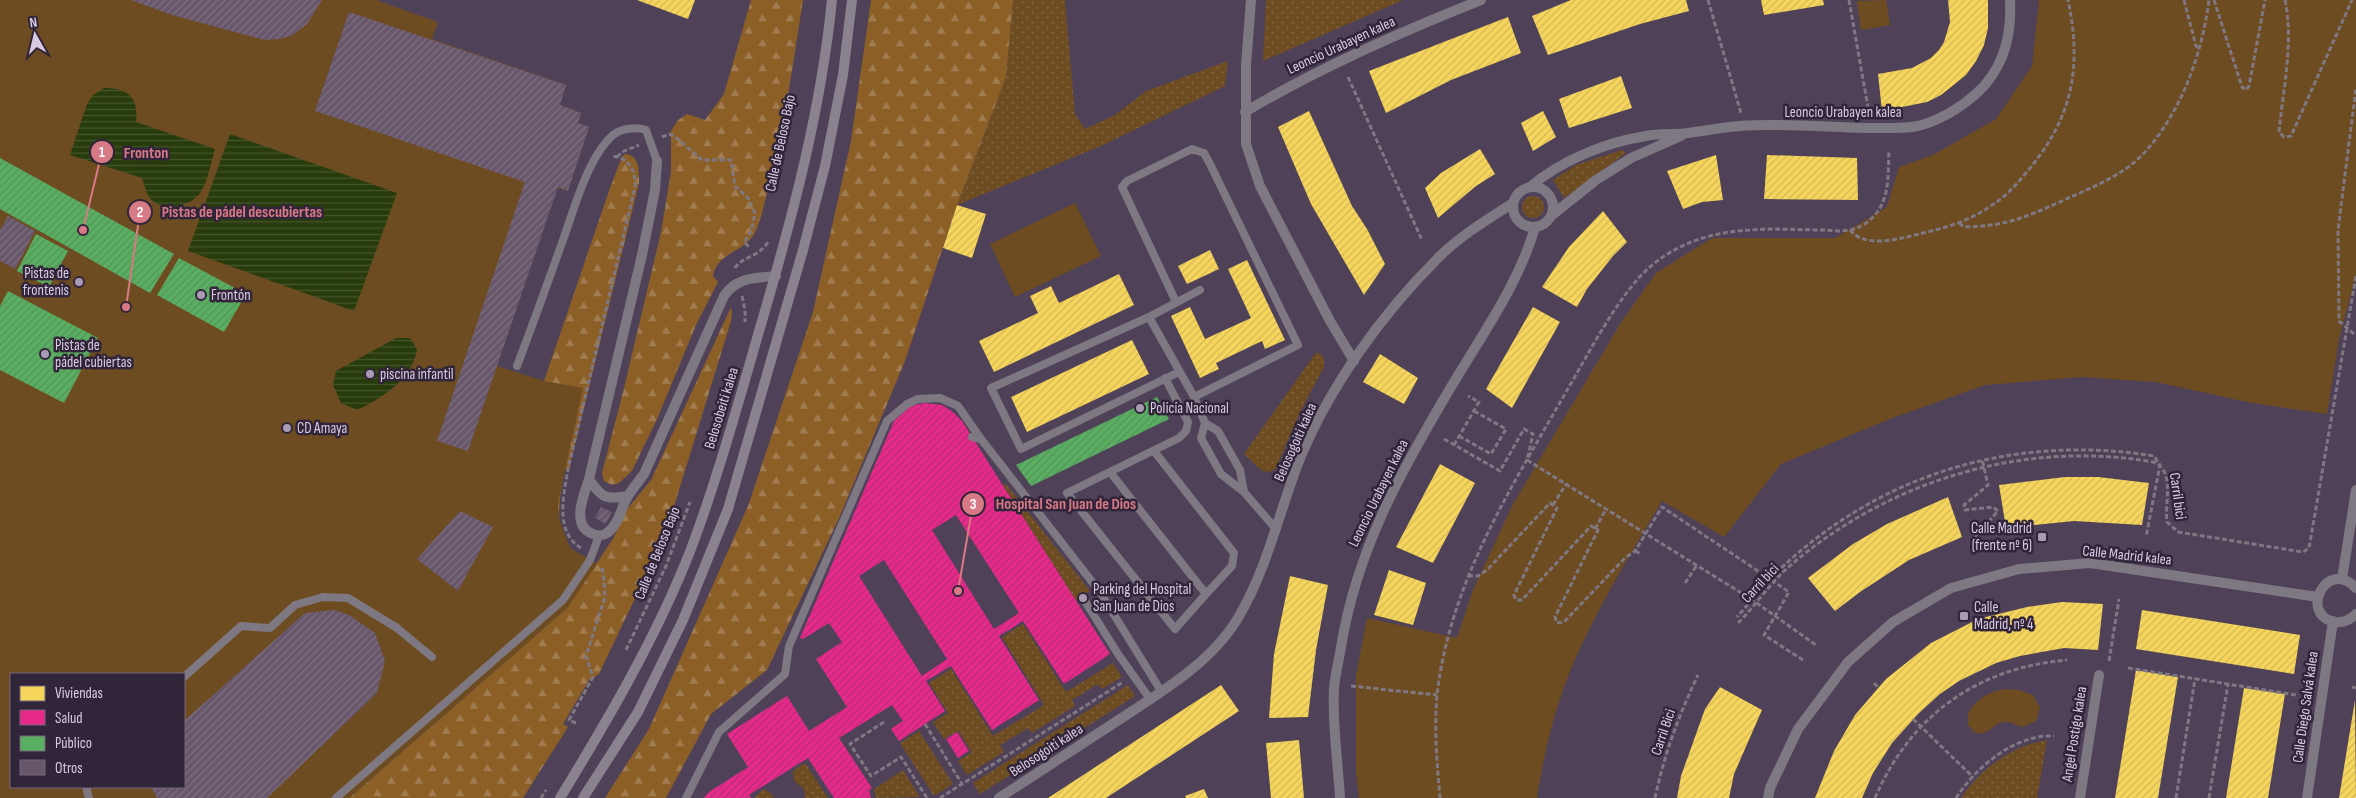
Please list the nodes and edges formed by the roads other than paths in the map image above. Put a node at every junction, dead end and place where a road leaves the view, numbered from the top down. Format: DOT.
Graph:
graph roads {
  1 [pos="832,0"];
  2 [pos="852,0"];
  3 [pos="1251,0"];
  4 [pos="1481,0"];
  5 [pos="2010,0"];
  6 [pos="1245,112"];
  7 [pos="1687,133"];
  8 [pos="657,161"];
  9 [pos="1530,187"];
  10 [pos="1513,203"];
  11 [pos="1551,216"];
  12 [pos="1535,227"];
  13 [pos="776,276"];
  14 [pos="1200,290"];
  15 [pos="1176,302"];
  16 [pos="1149,317"];
  17 [pos="1354,361"];
  18 [pos="517,366"];
  19 [pos="1179,372"];
  20 [pos="1165,378"];
  21 [pos="1194,397"];
  22 [pos="1205,423"];
  23 [pos="972,437"];
  24 [pos="981,439"];
  25 [pos="1154,451"];
  26 [pos="1110,472"];
  27 [pos="589,479"];
  28 [pos="2356,490"];
  29 [pos="1244,492"];
  30 [pos="628,496"];
  31 [pos="1275,528"];
  32 [pos="599,536"];
  33 [pos="2342,579"];
  34 [pos="2356,588"];
  35 [pos="1206,594"];
  36 [pos="2318,597"];
  37 [pos="1083,598"];
  38 [pos="2356,614"];
  39 [pos="2333,621"];
  40 [pos="432,657"];
  41 [pos="2099,675"];
  42 [pos="185,676"];
  43 [pos="1161,691"];
  44 [pos="1150,700"];
  45 [pos="336,798"];
  46 [pos="560,798"];
  47 [pos="583,798"];
  48 [pos="686,798"];
  49 [pos="999,798"];
  50 [pos="1340,798"];
  51 [pos="1768,798"];
  52 [pos="2080,798"];
  53 [pos="2307,798"];
  1 -- 13 [label="main road, Belosobeiti kalea"];
  2 -- 47 [label="main road"];
  3 -- 6 [label="street"];
  4 -- 6 [label="street, Leoncio Urabayen kalea"];
  5 -- 7 [label="street, Leoncio Urabayen kalea"];
  6 -- 17 [label="street"];
  7 -- 9 [label="street, Leoncio Urabayen kalea"];
  7 -- 11 [label="street, Leoncio Urabayen kalea"];
  8 -- 18 [label="lane"];
  8 -- 27 [label="street"];
  9 -- 10 [label="street"];
  9 -- 11 [label="street"];
  10 -- 12 [label="street"];
  10 -- 17 [label="street"];
  11 -- 12 [label="street"];
  12 -- 50 [label="street, Leoncio Urabayen kalea"];
  13 -- 30 [label="street"];
  13 -- 46 [label="main road, Belosobeiti kalea"];
  14 -- 15 [label="lane"];
  15 -- 16 [label="lane"];
  15 -- 21 [label="lane"];
  16 -- 19 [label="lane"];
  16 -- 20 [label="lane"];
  17 -- 31 [label="street, Belosogoiti kalea"];
  19 -- 20 [label="lane"];
  19 -- 21 [label="lane"];
  20 -- 25 [label="lane"];
  21 -- 22 [label="lane"];
  22 -- 29 [label="lane"];
  22 -- 29 [label="lane"];
  23 -- 24 [label="lane"];
  24 -- 43 [label="lane"];
  24 -- 48 [label="lane"];
  25 -- 26 [label="lane"];
  25 -- 35 [label="lane"];
  26 -- 35 [label="lane"];
  26 -- 35 [label="lane"];
  27 -- 30 [label="street"];
  27 -- 32 [label="street"];
  28 -- 33 [label="street"];
  29 -- 31 [label="lane"];
  30 -- 32 [label="street"];
  31 -- 43 [label="street, Belosogoiti kalea"];
  32 -- 45 [label="lane"];
  33 -- 34 [label="street"];
  33 -- 36 [label="street"];
  36 -- 39 [label="street"];
  36 -- 51 [label="street, Calle Madrid kalea"];
  37 -- 44 [label="lane"];
  38 -- 39 [label="street"];
  39 -- 53 [label="street, Calle Diego Salvá kalea"];
  40 -- 42 [label="lane"];
  41 -- 52 [label="street, Angel Postigo kalea"];
  43 -- 44 [label="street, Belosogoiti kalea"];
  44 -- 49 [label="street, Belosogoiti kalea"];
}
